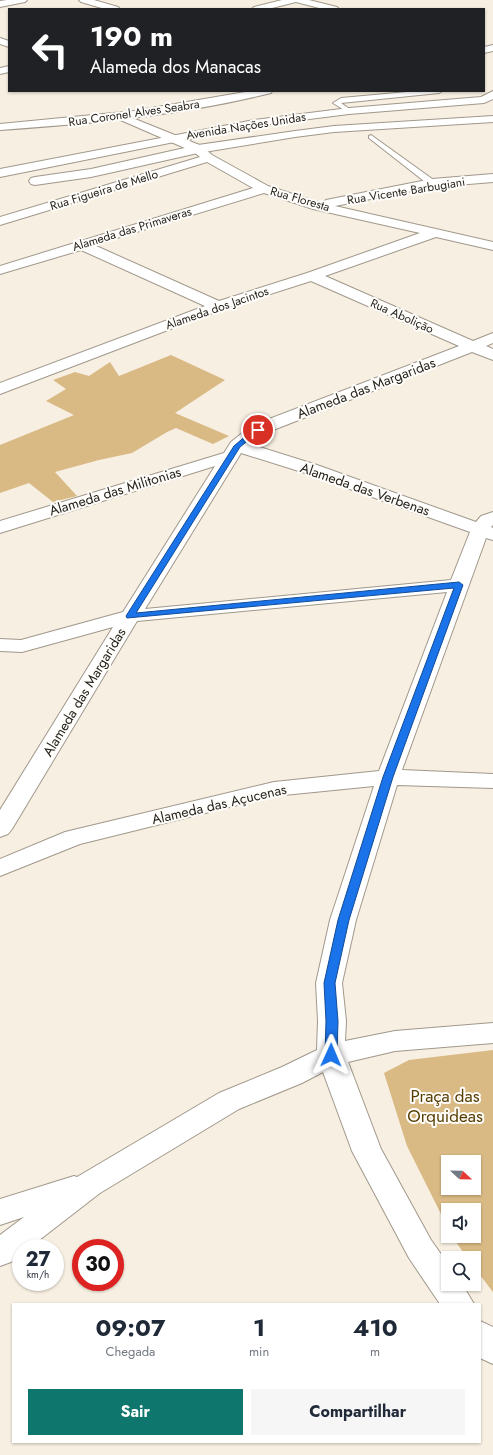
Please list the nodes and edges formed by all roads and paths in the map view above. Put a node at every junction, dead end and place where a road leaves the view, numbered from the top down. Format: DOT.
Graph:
graph roads {
  1 [pos="22,0"];
  2 [pos="84,0"];
  3 [pos="293,0"];
  4 [pos="298,0"];
  5 [pos="0,4"];
  6 [pos="112,8"];
  7 [pos="261,8"];
  8 [pos="330,8"];
  9 [pos="256,92"];
  10 [pos="428,92"];
  11 [pos="246,93"];
  12 [pos="493,94"];
  13 [pos="493,100"];
  14 [pos="349,111"];
  15 [pos="120,116"];
  16 [pos="493,119"];
  17 [pos="0,125"];
  18 [pos="371,137"];
  19 [pos="174,138"];
  20 [pos="198,149"];
  21 [pos="208,158"];
  22 [pos="2,173"];
  23 [pos="493,178"];
  24 [pos="432,183"];
  25 [pos="264,189"];
  26 [pos="318,206"];
  27 [pos="0,221"];
  28 [pos="437,232"];
  29 [pos="82,245"];
  30 [pos="493,246"];
  31 [pos="0,270"];
  32 [pos="312,276"];
  33 [pos="218,306"];
  34 [pos="493,338"];
  35 [pos="472,346"];
  36 [pos="493,355"];
  37 [pos="0,389"];
  38 [pos="234,451"];
  39 [pos="489,526"];
  40 [pos="0,527"];
  41 [pos="459,585"];
  42 [pos="130,616"];
  43 [pos="0,645"];
  44 [pos="388,777"];
  45 [pos="493,781"];
  46 [pos="0,829"];
  47 [pos="0,868"];
  48 [pos="493,1033"];
  49 [pos="331,1055"];
  50 [pos="89,1184"];
  51 [pos="0,1212"];
  52 [pos="0,1253"];
  53 [pos="457,1303"];
  54 [pos="481,1337"];
  55 [pos="493,1348"];
  1 -- 5 [label="street"];
  2 -- 6 [label="street"];
  3 -- 7 [label="street"];
  4 -- 8 [label="street"];
  9 -- 11 [label="street, Rua Coronel Alves Seabra"];
  10 -- 14 [label="lane"];
  11 -- 15 [label="street, Rua Coronel Alves Seabra"];
  12 -- 13 [label="street, Avenida Nações Unidas"];
  12 -- 14 [label="street, Avenida Nações Unidas"];
  14 -- 19 [label="street, Avenida Nações Unidas"];
  15 -- 17 [label="street, Rua Coronel Alves Seabra"];
  15 -- 19 [label="street, Rua Floresta"];
  16 -- 20 [label="street, Avenida Nações Unidas"];
  18 -- 24 [label="lane"];
  19 -- 20 [label="street, Rua Floresta"];
  19 -- 22 [label="street, Avenida Nações Unidas"];
  20 -- 21 [label="street, Rua Floresta"];
  20 -- 22 [label="street, Avenida Nações Unidas"];
  21 -- 25 [label="street, Rua Floresta"];
  21 -- 27 [label="street, Rua Figueira de Mello"];
  23 -- 24 [label="street, Rua Vicente Barbugiani"];
  24 -- 26 [label="street, Rua Vicente Barbugiani"];
  25 -- 26 [label="street, Rua Floresta"];
  25 -- 29 [label="street, Alameda das Primaveras"];
  26 -- 28 [label="street, Rua Floresta"];
  28 -- 30 [label="street, Rua Floresta"];
  28 -- 32 [label="street, Alameda dos Jacintos"];
  29 -- 31 [label="street, Alameda das Primaveras"];
  29 -- 33 [label="street"];
  32 -- 33 [label="street, Alameda dos Jacintos"];
  32 -- 35 [label="street, Rua Abolição"];
  33 -- 37 [label="street, Alameda dos Jacintos"];
  34 -- 35 [label="street, Alameda das Margaridas"];
  35 -- 36 [label="street, Rua Abolição"];
  35 -- 38 [label="street, Alameda das Margaridas"];
  38 -- 39 [label="street, Alameda das Verbenas"];
  38 -- 40 [label="street, Alameda das Militonias"];
  38 -- 42 [label="street, Alameda das Margaridas"];
  39 -- 41 [label="street"];
  41 -- 42 [label="street"];
  41 -- 44 [label="street"];
  42 -- 43 [label="street"];
  42 -- 46 [label="street, Alameda das Margaridas"];
  44 -- 45 [label="street, Alameda das Açucenas"];
  44 -- 47 [label="street, Alameda das Açucenas"];
  44 -- 49 [label="street"];
  48 -- 49 [label="street"];
  49 -- 50 [label="street"];
  49 -- 53 [label="street"];
  50 -- 51 [label="street"];
  50 -- 52 [label="street"];
  54 -- 55 [label="street"];
}
